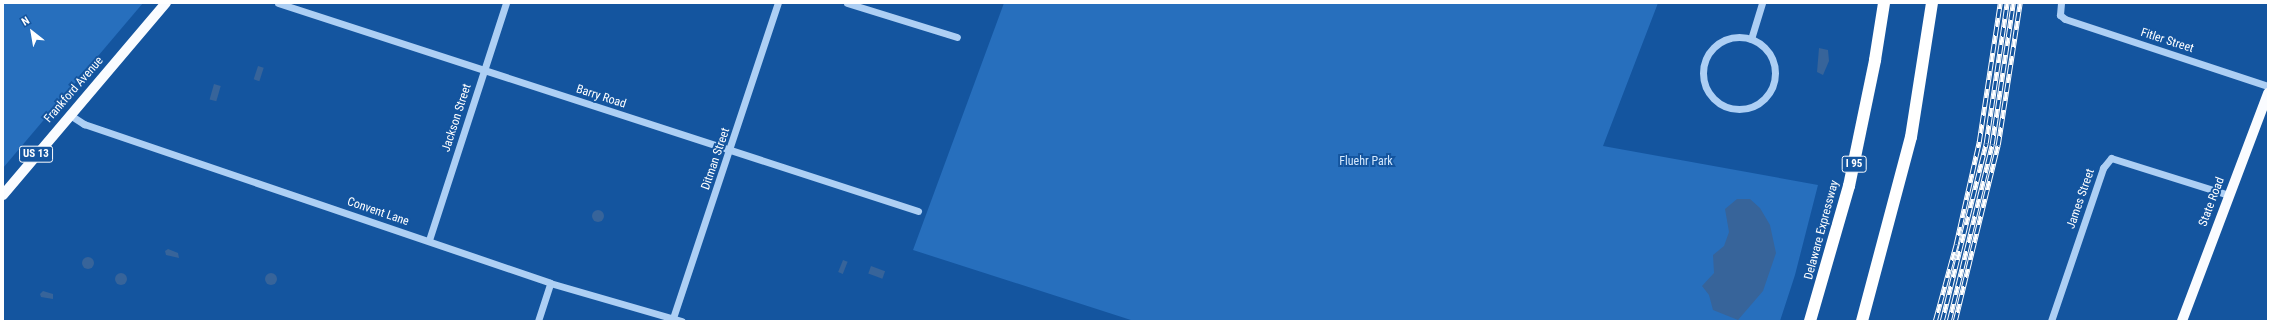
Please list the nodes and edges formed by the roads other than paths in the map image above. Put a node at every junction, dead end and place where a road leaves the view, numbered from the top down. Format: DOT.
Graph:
graph roads {
  1 [pos="166,3"];
  2 [pos="278,3"];
  3 [pos="506,3"];
  4 [pos="778,3"];
  5 [pos="846,3"];
  6 [pos="1762,3"];
  7 [pos="1884,3"];
  8 [pos="1932,3"];
  9 [pos="2061,3"];
  10 [pos="957,37"];
  11 [pos="1750,39"];
  12 [pos="484,70"];
  13 [pos="2268,86"];
  14 [pos="2268,93"];
  15 [pos="70,115"];
  16 [pos="731,151"];
  17 [pos="2229,194"];
  18 [pos="3,195"];
  19 [pos="918,211"];
  20 [pos="429,240"];
  21 [pos="550,283"];
  22 [pos="673,320"];
  23 [pos="538,321"];
  24 [pos="682,321"];
  25 [pos="1810,321"];
  26 [pos="1862,321"];
  27 [pos="2051,321"];
  28 [pos="2182,321"];
  1 -- 15 [label="main road, Frankford Avenue / US 13"];
  2 -- 12 [label="street, Barry Road"];
  3 -- 12 [label="street, Jackson Street"];
  4 -- 16 [label="street, Ditman Street"];
  5 -- 10 [label="street"];
  6 -- 11 [label="street"];
  7 -- 25 [label="highway, Delaware Expressway / I 95"];
  8 -- 26 [label="highway"];
  9 -- 13 [label="street, Fitler Street"];
  11 -- 11 [label="street"];
  12 -- 16 [label="street, Barry Road"];
  12 -- 20 [label="street, Jackson Street"];
  14 -- 17 [label="main road, State Road"];
  15 -- 18 [label="main road, Frankford Avenue / US 13"];
  15 -- 20 [label="street, Convent Lane"];
  16 -- 19 [label="street, Barry Road"];
  16 -- 22 [label="street, Ditman Street"];
  17 -- 27 [label="street, James Street"];
  17 -- 28 [label="main road, State Road"];
  20 -- 21 [label="street, Convent Lane"];
  21 -- 22 [label="street, Convent Lane"];
  21 -- 23 [label="street"];
  22 -- 24 [label="street, Convent Lane"];
}
